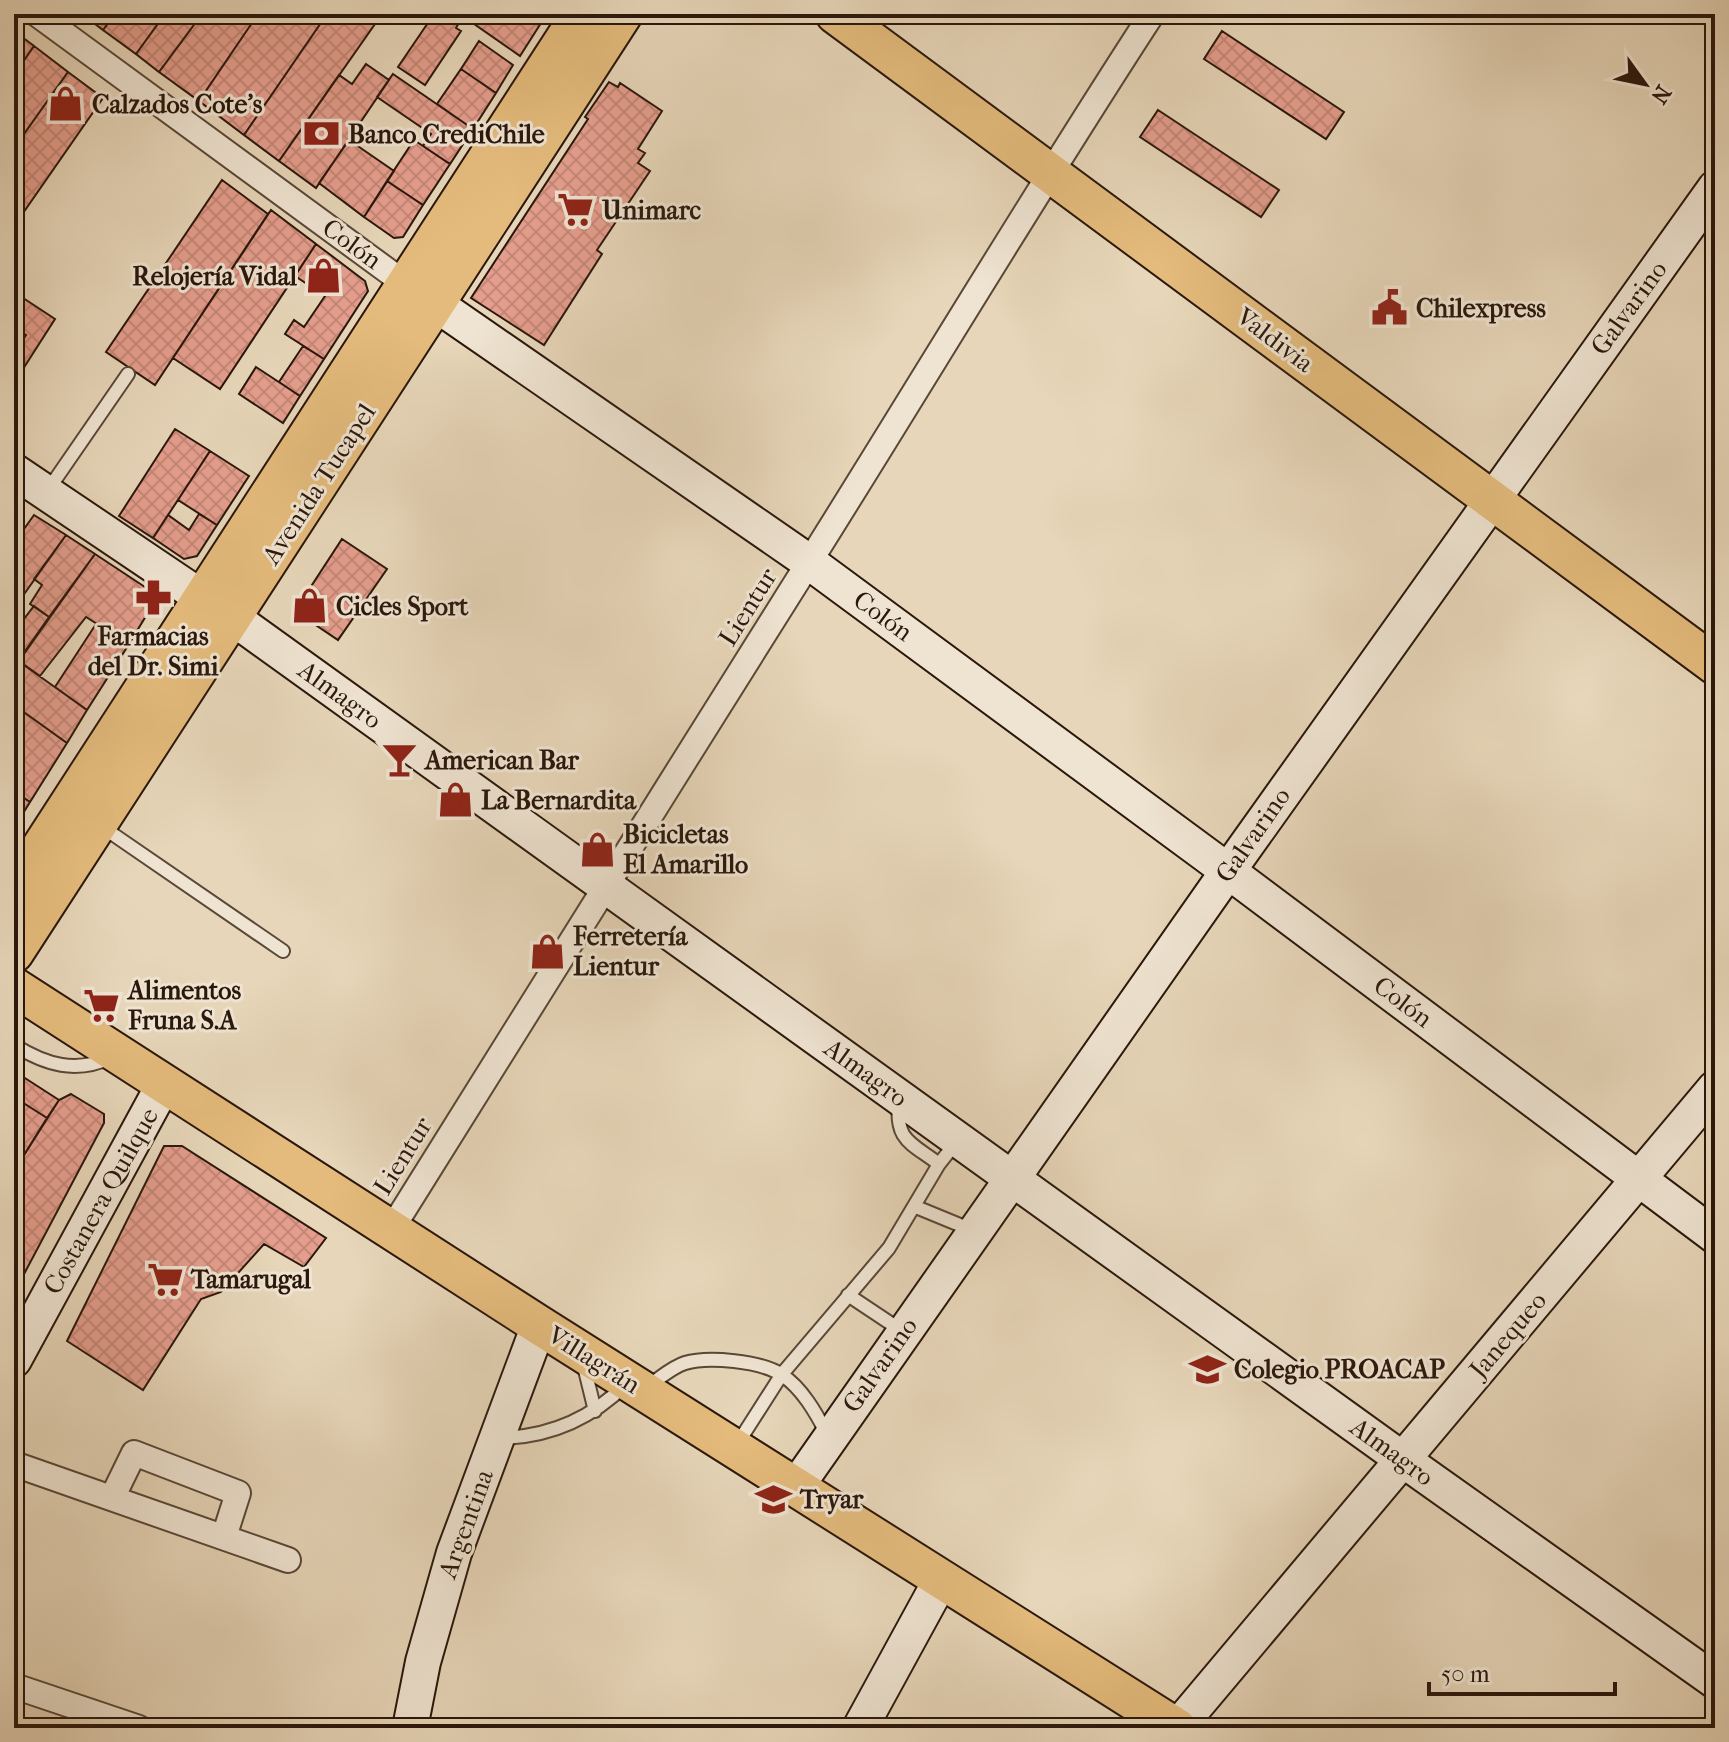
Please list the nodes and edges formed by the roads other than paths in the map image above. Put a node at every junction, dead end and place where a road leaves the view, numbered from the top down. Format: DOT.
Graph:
graph roads {
  1 [pos="37,14"];
  2 [pos="581,14"];
  3 [pos="623,14"];
  4 [pos="835,14"];
  5 [pos="1152,14"];
  6 [pos="1049,173"];
  7 [pos="1715,188"];
  8 [pos="421,294"];
  9 [pos="128,374"];
  10 [pos="14,471"];
  11 [pos="46,493"];
  12 [pos="1490,500"];
  13 [pos="809,562"];
  14 [pos="218,608"];
  15 [pos="1715,665"];
  16 [pos="98,824"];
  17 [pos="1228,871"];
  18 [pos="605,884"];
  19 [pos="14,889"];
  20 [pos="283,951"];
  21 [pos="14,953"];
  22 [pos="14,987"];
  23 [pos="14,1045"];
  24 [pos="119,1054"];
  25 [pos="164,1084"];
  26 [pos="1715,1088"];
  27 [pos="948,1152"];
  28 [pos="1011,1178"];
  29 [pos="1638,1180"];
  30 [pos="916,1207"];
  31 [pos="391,1230"];
  32 [pos="974,1230"];
  33 [pos="1715,1236"];
  34 [pos="848,1295"];
  35 [pos="539,1325"];
  36 [pos="904,1332"];
  37 [pos="580,1351"];
  38 [pos="14,1360"];
  39 [pos="782,1374"];
  40 [pos="635,1386"];
  41 [pos="595,1411"];
  42 [pos="497,1438"];
  43 [pos="830,1438"];
  44 [pos="735,1447"];
  45 [pos="1402,1459"];
  46 [pos="14,1464"];
  47 [pos="796,1487"];
  48 [pos="112,1498"];
  49 [pos="224,1537"];
  50 [pos="288,1560"];
  51 [pos="942,1578"];
  52 [pos="1715,1681"];
  53 [pos="14,1687"];
  54 [pos="139,1728"];
  55 [pos="410,1728"];
  56 [pos="860,1728"];
  57 [pos="1177,1728"];
  1 -- 8 [label="street, Colón"];
  2 -- 8 [label="main road, Avenida Tucapel"];
  3 -- 8 [label="main road, Avenida Tucapel"];
  4 -- 6 [label="main road, Valdivia"];
  5 -- 6 [label="street, Lientur"];
  6 -- 12 [label="main road, Valdivia"];
  6 -- 13 [label="street, Lientur"];
  7 -- 12 [label="main road, Galvarino"];
  8 -- 13 [label="main road, Colón"];
  8 -- 14 [label="main road, Avenida Tucapel"];
  9 -- 11 [label="lane"];
  10 -- 11 [label="main road, Almagro"];
  11 -- 14 [label="main road, Almagro"];
  12 -- 15 [label="main road, Valdivia"];
  12 -- 17 [label="main road, Galvarino"];
  13 -- 17 [label="main road, Colón"];
  13 -- 18 [label="street, Lientur"];
  14 -- 16 [label="main road, Avenida Tucapel"];
  14 -- 18 [label="main road, Almagro"];
  14 -- 19 [label="main road, Avenida Tucapel"];
  16 -- 20 [label="lane"];
  16 -- 21 [label="main road, Avenida Tucapel"];
  17 -- 28 [label="main road, Galvarino"];
  17 -- 29 [label="main road, Colón"];
  18 -- 27 [label="main road, Almagro"];
  18 -- 31 [label="street, Lientur"];
  22 -- 24 [label="main road, Villagrán"];
  23 -- 24 [label="lane"];
  24 -- 25 [label="main road, Villagrán"];
  25 -- 31 [label="main road, Villagrán"];
  25 -- 38 [label="main road, Costanera Quilque"];
  26 -- 29 [label="main road, Janequeo"];
  27 -- 28 [label="main road, Almagro"];
  27 -- 30 [label="lane"];
  28 -- 32 [label="main road, Galvarino"];
  28 -- 45 [label="main road, Almagro"];
  29 -- 33 [label="main road, Colón"];
  29 -- 45 [label="main road, Janequeo"];
  30 -- 32 [label="lane"];
  30 -- 34 [label="lane"];
  31 -- 35 [label="main road, Villagrán"];
  32 -- 36 [label="main road, Galvarino"];
  34 -- 36 [label="lane"];
  34 -- 39 [label="lane"];
  35 -- 37 [label="main road, Villagrán"];
  35 -- 42 [label="main road, Argentina"];
  36 -- 43 [label="main road, Galvarino"];
  37 -- 40 [label="main road, Villagrán"];
  37 -- 41 [label="lane"];
  39 -- 40 [label="lane"];
  39 -- 43 [label="lane"];
  39 -- 44 [label="lane"];
  40 -- 41 [label="lane"];
  40 -- 44 [label="main road, Villagrán"];
  41 -- 42 [label="lane"];
  42 -- 55 [label="main road, Argentina"];
  43 -- 47 [label="main road, Galvarino"];
  44 -- 47 [label="main road, Villagrán"];
  45 -- 52 [label="main road, Almagro"];
  45 -- 57 [label="main road, Janequeo"];
  46 -- 48 [label="street"];
  47 -- 51 [label="main road, Villagrán"];
  48 -- 49 [label="street"];
  48 -- 49 [label="street"];
  49 -- 50 [label="street"];
  51 -- 56 [label="main road"];
  51 -- 57 [label="main road, Villagrán"];
  53 -- 54 [label="street"];
}
